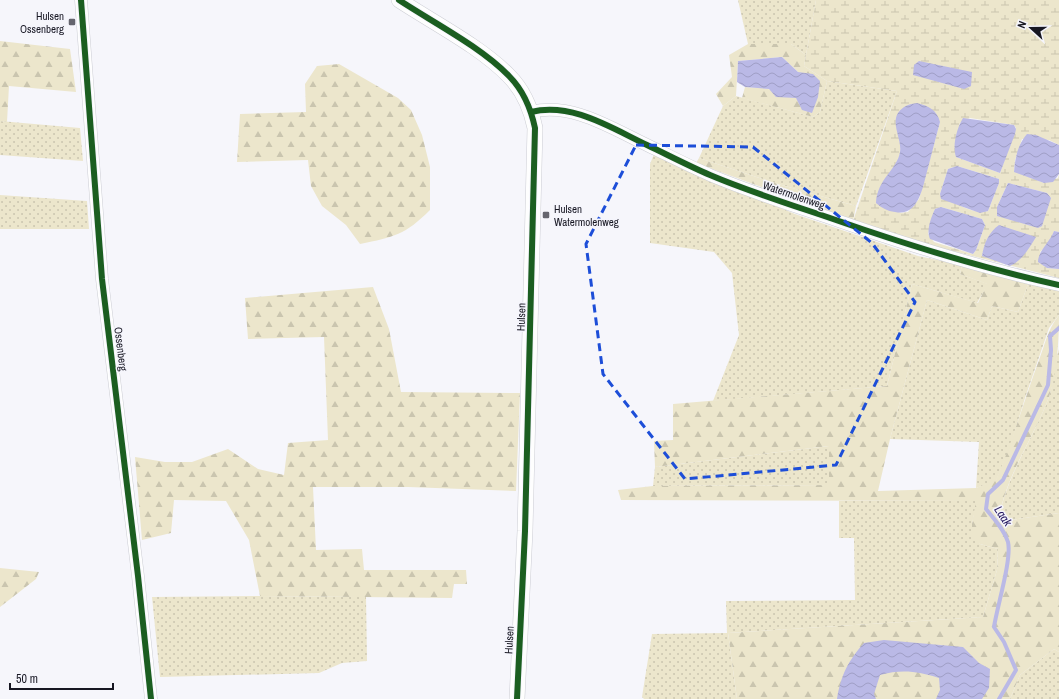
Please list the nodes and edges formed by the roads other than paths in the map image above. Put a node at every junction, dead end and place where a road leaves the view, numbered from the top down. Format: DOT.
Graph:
graph roads {
  1 [pos="81,0"];
  2 [pos="399,0"];
  3 [pos="531,112"];
  4 [pos="1059,285"];
  5 [pos="151,699"];
  6 [pos="517,699"];
  1 -- 5 [label="street, Ossenberg"];
  2 -- 3 [label="street, Hulsen"];
  3 -- 4 [label="street, Watermolenweg"];
  3 -- 6 [label="street, Hulsen"];
}
